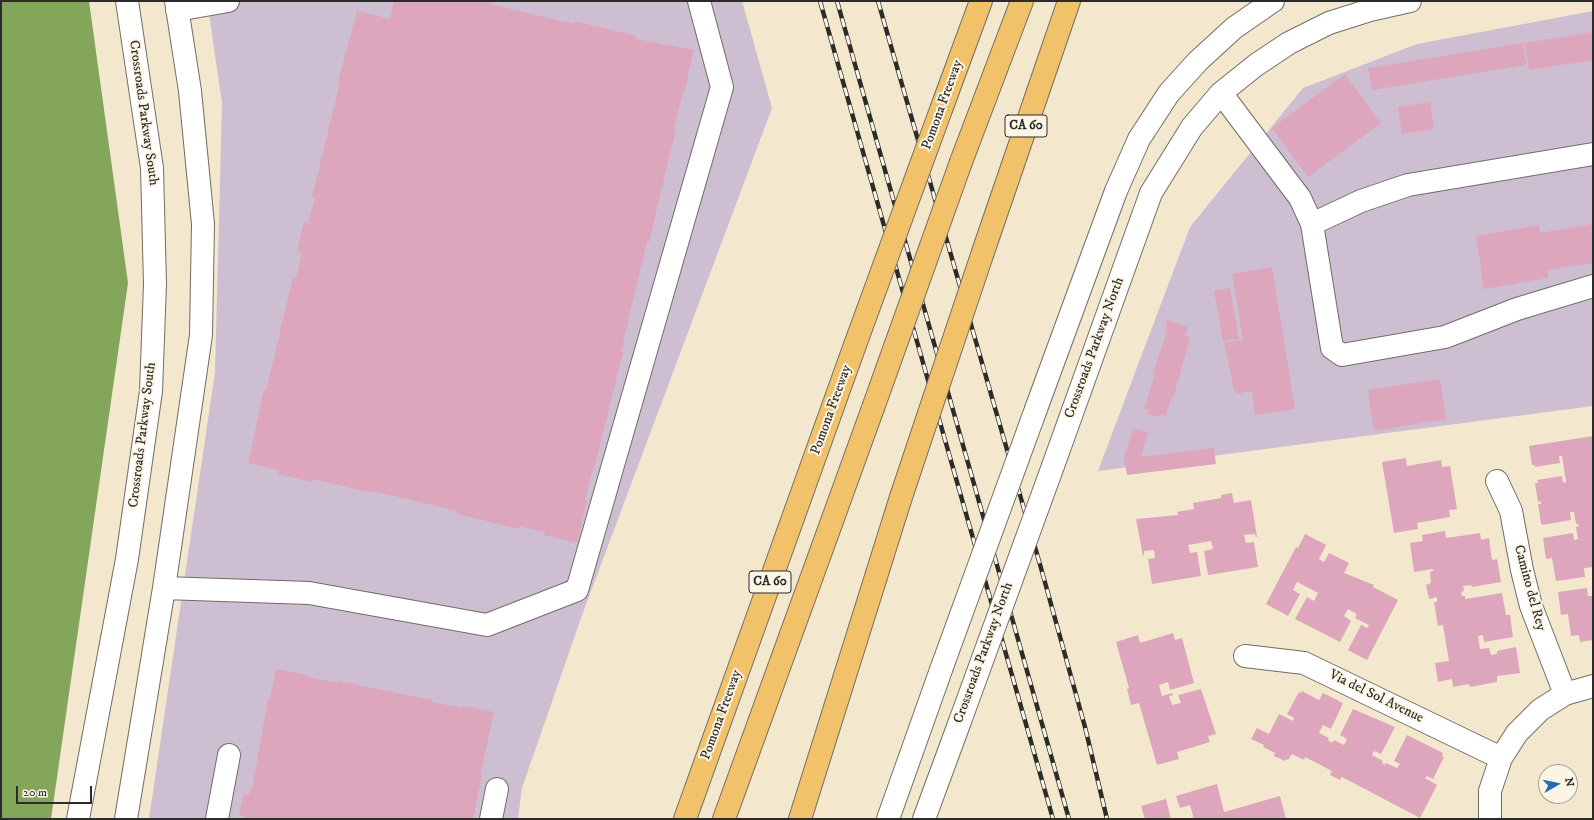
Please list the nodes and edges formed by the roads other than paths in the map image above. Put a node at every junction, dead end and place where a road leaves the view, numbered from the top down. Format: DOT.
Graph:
graph roads {
  1 [pos="127,1"];
  2 [pos="228,1"];
  3 [pos="699,1"];
  4 [pos="981,1"];
  5 [pos="1022,1"];
  6 [pos="1069,1"];
  7 [pos="1274,1"];
  8 [pos="1410,1"];
  9 [pos="177,5"];
  10 [pos="1221,93"];
  11 [pos="1593,154"];
  12 [pos="1312,224"];
  13 [pos="1593,286"];
  14 [pos="1496,481"];
  15 [pos="164,588"];
  16 [pos="1245,656"];
  17 [pos="1593,686"];
  18 [pos="1565,694"];
  19 [pos="229,755"];
  20 [pos="1501,758"];
  21 [pos="497,789"];
  22 [pos="78,819"];
  23 [pos="126,819"];
  24 [pos="217,819"];
  25 [pos="491,819"];
  26 [pos="684,819"];
  27 [pos="724,819"];
  28 [pos="800,819"];
  29 [pos="888,819"];
  30 [pos="924,819"];
  31 [pos="1490,819"];
  1 -- 22 [label="street, Crossroads Parkway South"];
  2 -- 9 [label="street"];
  3 -- 15 [label="street"];
  4 -- 26 [label="highway, Pomona Freeway / CA 60, bridge"];
  5 -- 27 [label="highway, bridge"];
  6 -- 28 [label="highway, CA 60, bridge"];
  7 -- 29 [label="street, bridge"];
  8 -- 10 [label="street, Crossroads Parkway North"];
  9 -- 15 [label="street"];
  10 -- 12 [label="street"];
  10 -- 30 [label="street, Crossroads Parkway North, bridge"];
  11 -- 12 [label="street"];
  12 -- 13 [label="street"];
  14 -- 18 [label="street, Camino del Rey"];
  15 -- 23 [label="street"];
  16 -- 20 [label="street, Via del Sol Avenue"];
  17 -- 18 [label="street"];
  18 -- 20 [label="street"];
  19 -- 24 [label="street"];
  20 -- 31 [label="street"];
  21 -- 25 [label="street"];
}
